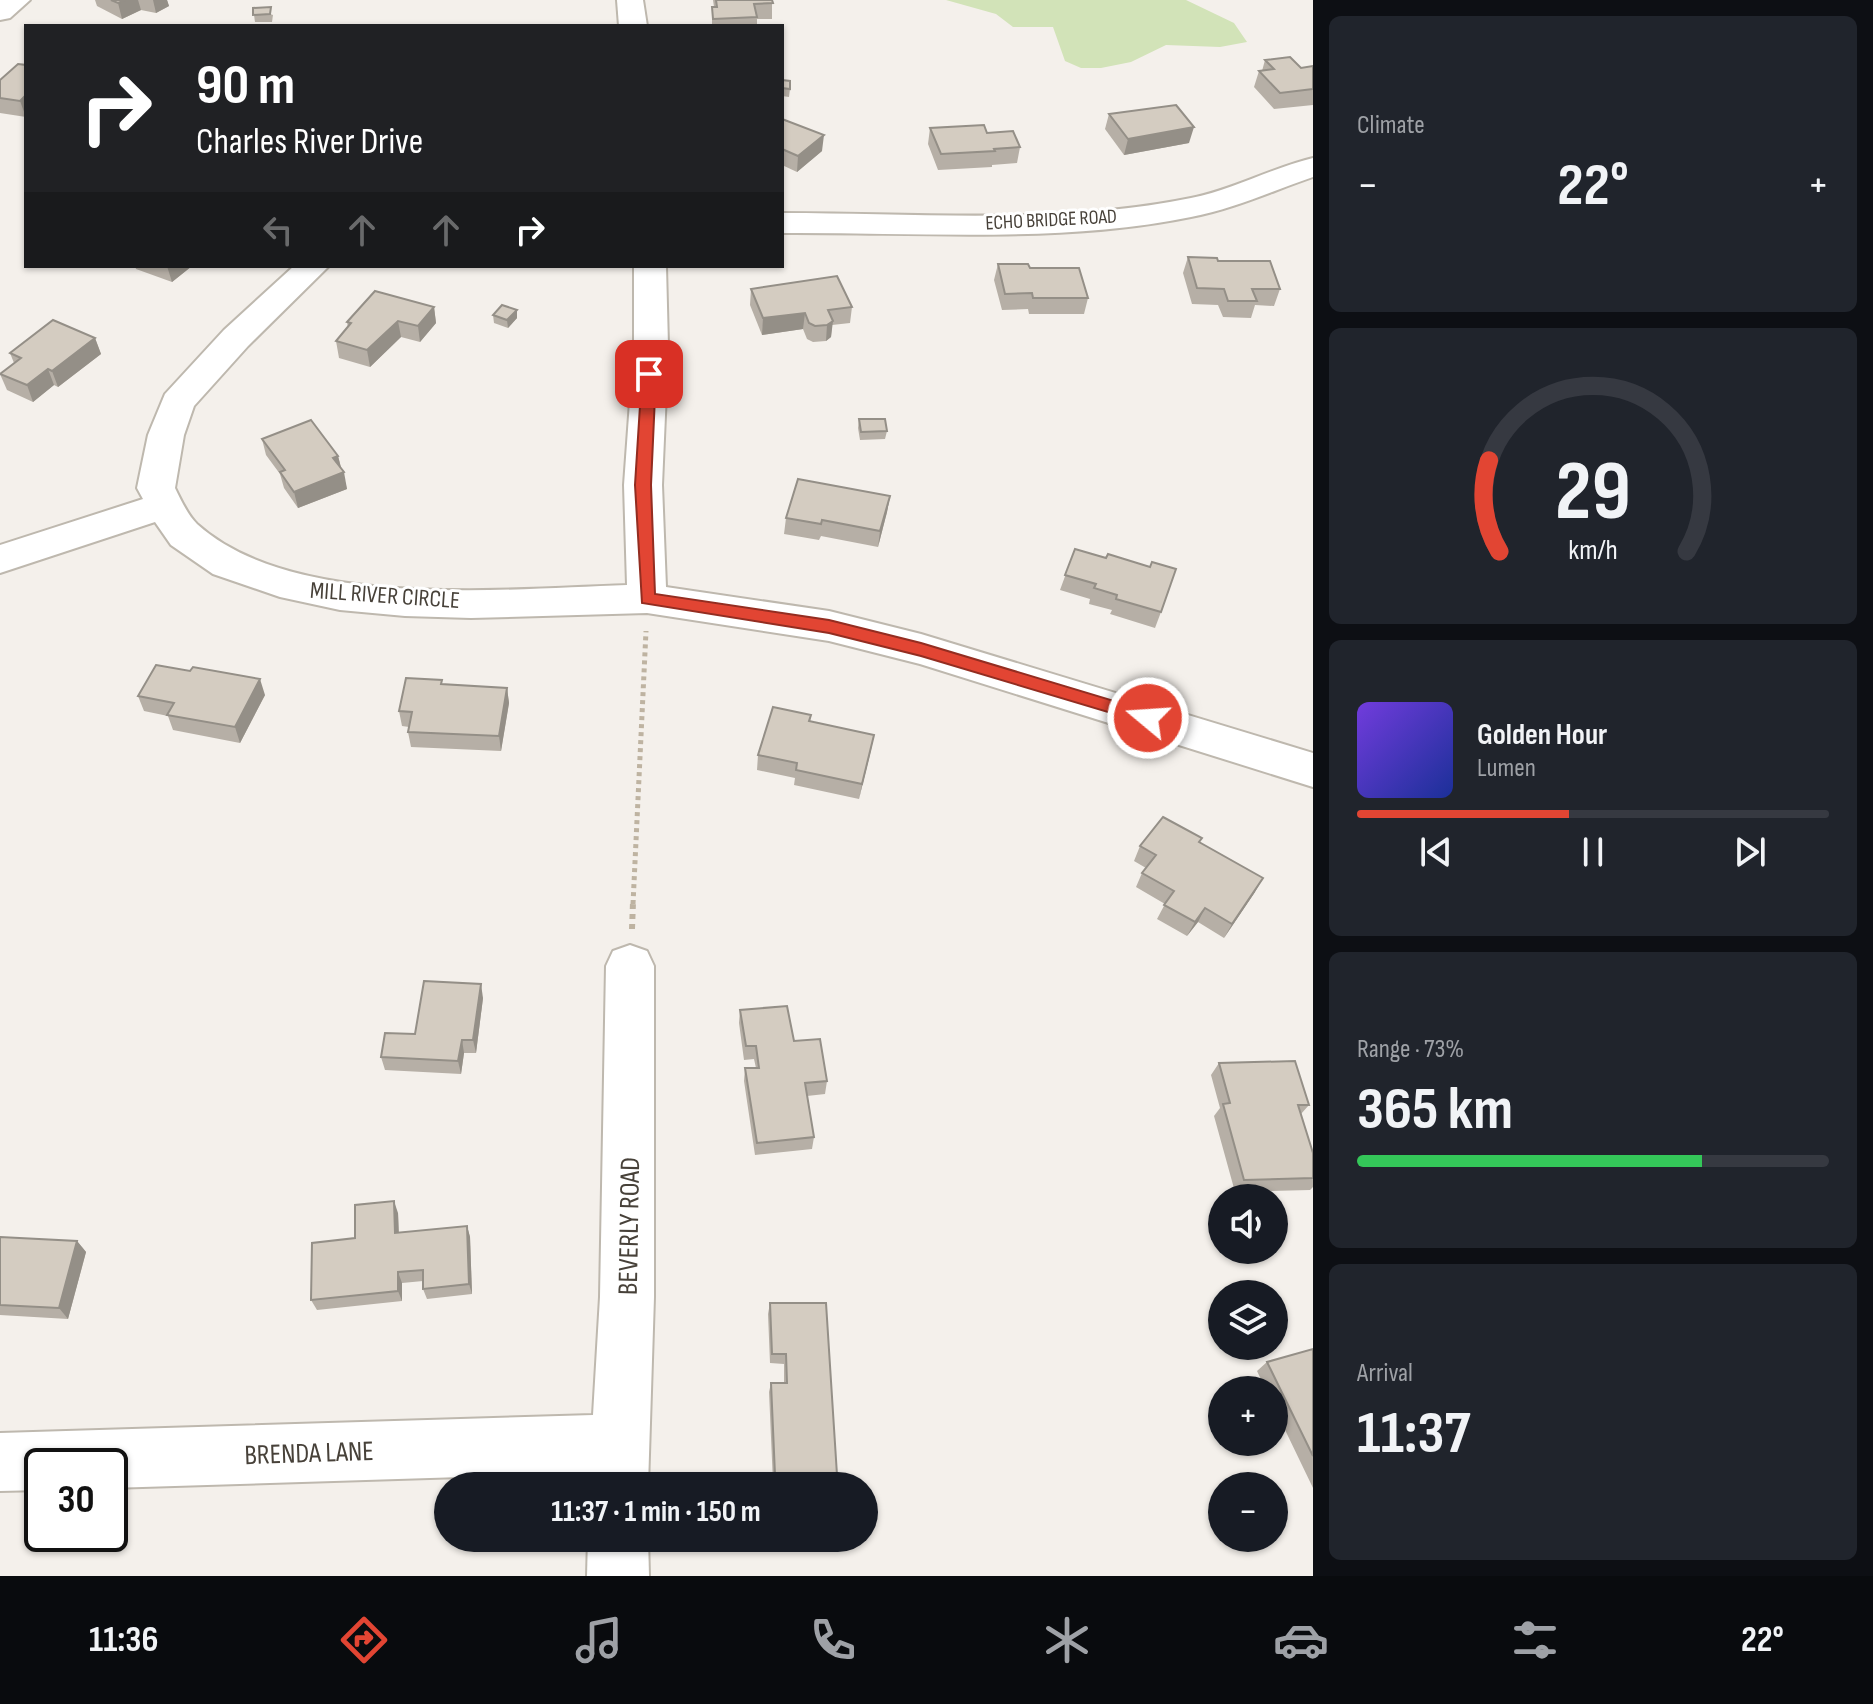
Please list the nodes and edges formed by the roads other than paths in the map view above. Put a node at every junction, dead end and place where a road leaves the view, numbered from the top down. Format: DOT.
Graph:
graph roads {
  1 [pos="17,0"];
  2 [pos="630,0"];
  3 [pos="0,12"];
  4 [pos="633,24"];
  5 [pos="1313,167"];
  6 [pos="784,223"];
  7 [pos="311,268"];
  8 [pos="650,268"];
  9 [pos="165,505"];
  10 [pos="0,559"];
  11 [pos="647,599"];
  12 [pos="1313,770"];
  13 [pos="630,966"];
  14 [pos="0,1462"];
  15 [pos="618,1464"];
  16 [pos="618,1552"];
  17 [pos="618,1576"];
  1 -- 3 [label="street"];
  2 -- 4 [label="street"];
  5 -- 6 [label="street, ECHO BRIDGE ROAD"];
  7 -- 9 [label="street, MILL RIVER CIRCLE"];
  8 -- 11 [label="street"];
  9 -- 10 [label="street"];
  9 -- 11 [label="street, MILL RIVER CIRCLE"];
  11 -- 12 [label="street, MILL RIVER CIRCLE"];
  13 -- 15 [label="street, BEVERLY ROAD"];
  14 -- 15 [label="street, BRENDA LANE"];
  16 -- 17 [label="street"];
}
